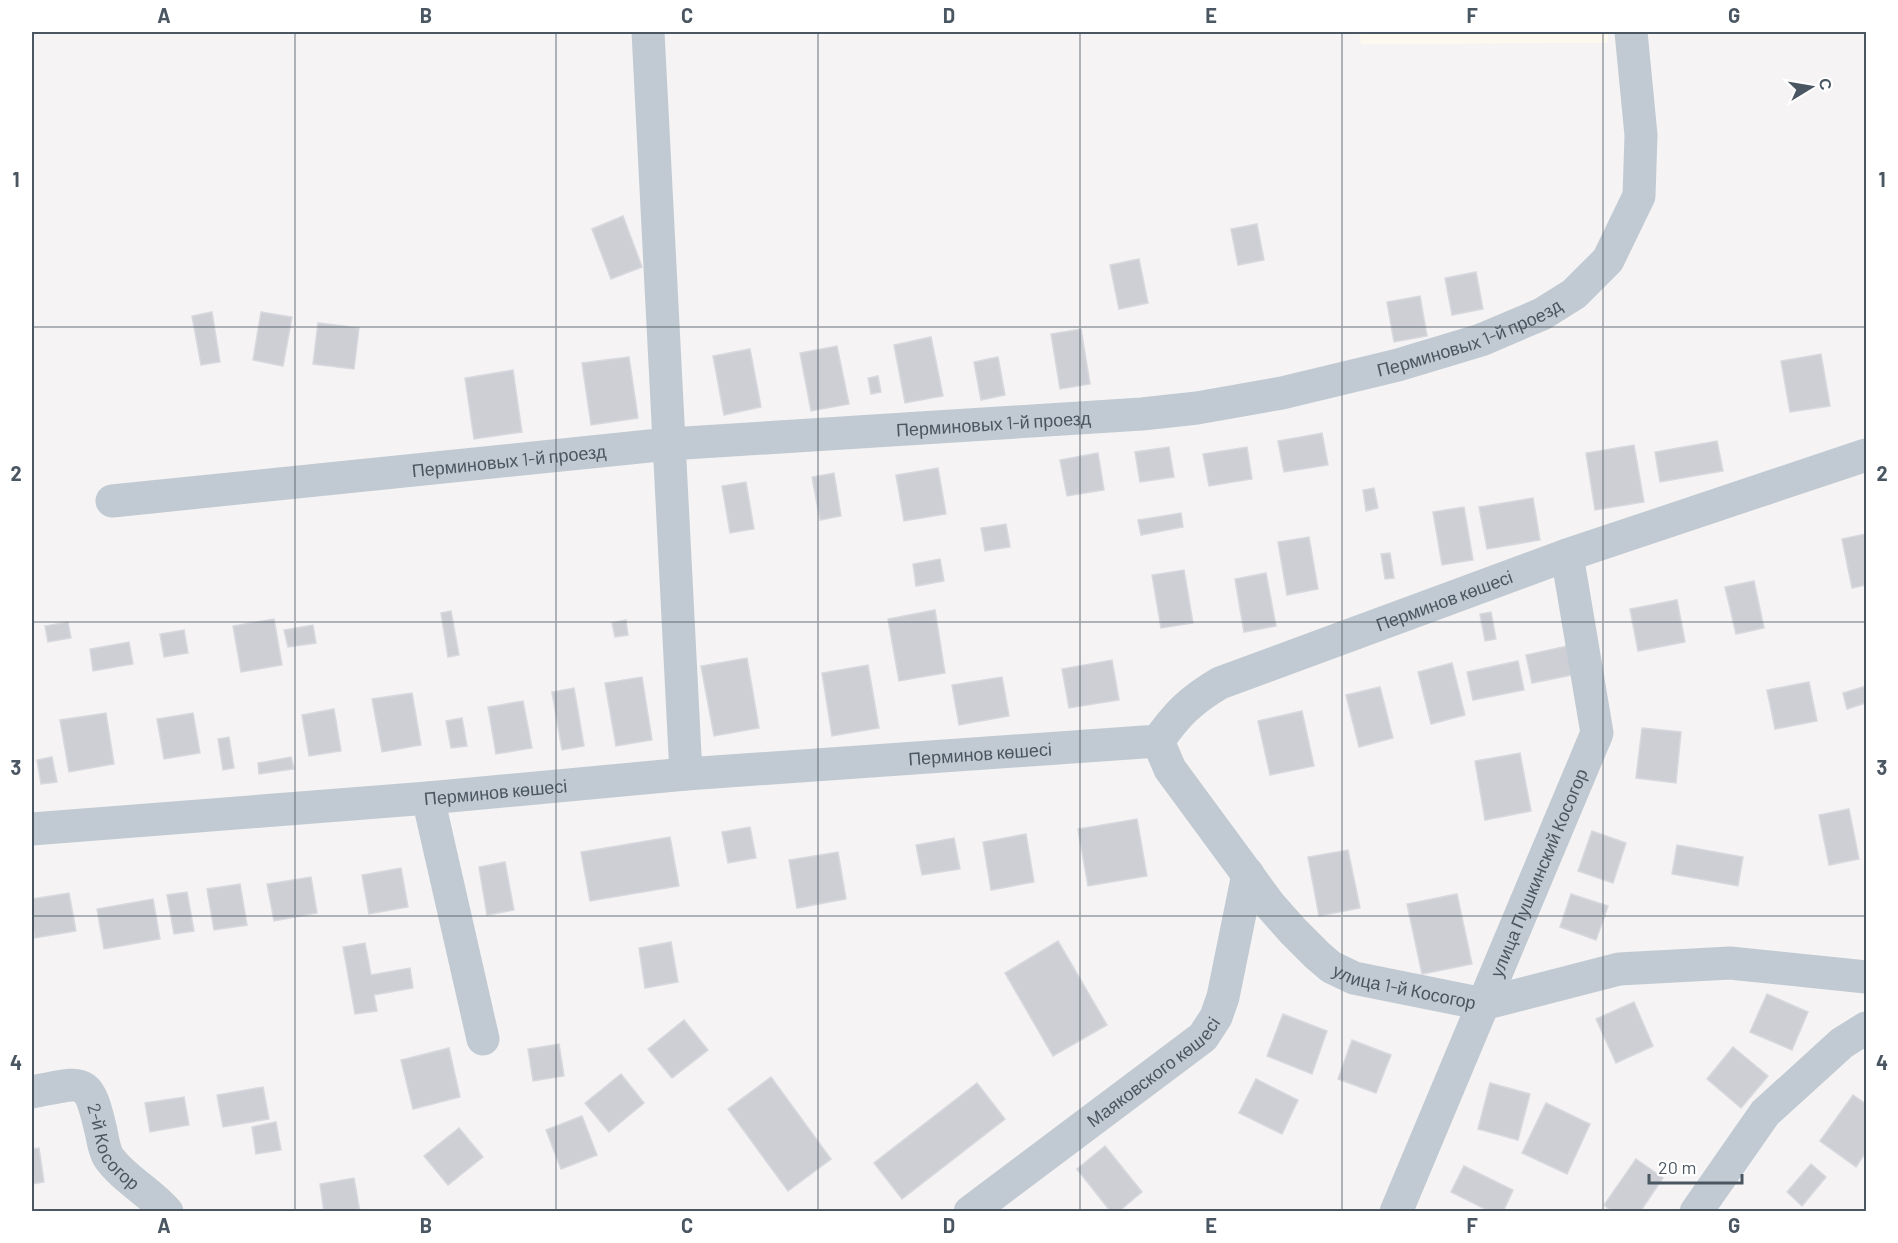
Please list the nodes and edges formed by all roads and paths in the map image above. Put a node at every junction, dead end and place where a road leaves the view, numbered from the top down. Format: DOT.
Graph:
graph roads {
  1 [pos="648,32"];
  2 [pos="1631,32"];
  3 [pos="669,444"];
  4 [pos="1866,455"];
  5 [pos="112,501"];
  6 [pos="1567,555"];
  7 [pos="1158,741"];
  8 [pos="686,774"];
  9 [pos="428,798"];
  10 [pos="32,830"];
  11 [pos="1248,874"];
  12 [pos="1866,976"];
  13 [pos="1484,1004"];
  14 [pos="1866,1028"];
  15 [pos="483,1039"];
  16 [pos="32,1092"];
  17 [pos="167,1212"];
  18 [pos="970,1212"];
  19 [pos="1396,1212"];
  20 [pos="1696,1212"];
  1 -- 3 [label="street"];
  2 -- 3 [label="street, Перминовых 1-й проезд"];
  3 -- 5 [label="street, Перминовых 1-й проезд"];
  3 -- 8 [label="street"];
  4 -- 6 [label="street, Перминов көшесі"];
  6 -- 7 [label="street, Перминов көшесі"];
  6 -- 13 [label="street, улица Пушкинский Косогор"];
  7 -- 8 [label="street, Перминов көшесі"];
  7 -- 11 [label="street, улица 1-й Косогор"];
  8 -- 9 [label="street, Перминов көшесі"];
  9 -- 10 [label="street, Перминов көшесі"];
  9 -- 15 [label="street"];
  11 -- 13 [label="street, улица 1-й Косогор"];
  11 -- 18 [label="street, Маяковского көшесі"];
  12 -- 13 [label="street, улица 1-й Косогор"];
  13 -- 19 [label="street, улица Пушкинский Косогор"];
  14 -- 20 [label="street"];
  16 -- 17 [label="street, 2-й Косогор"];
}
